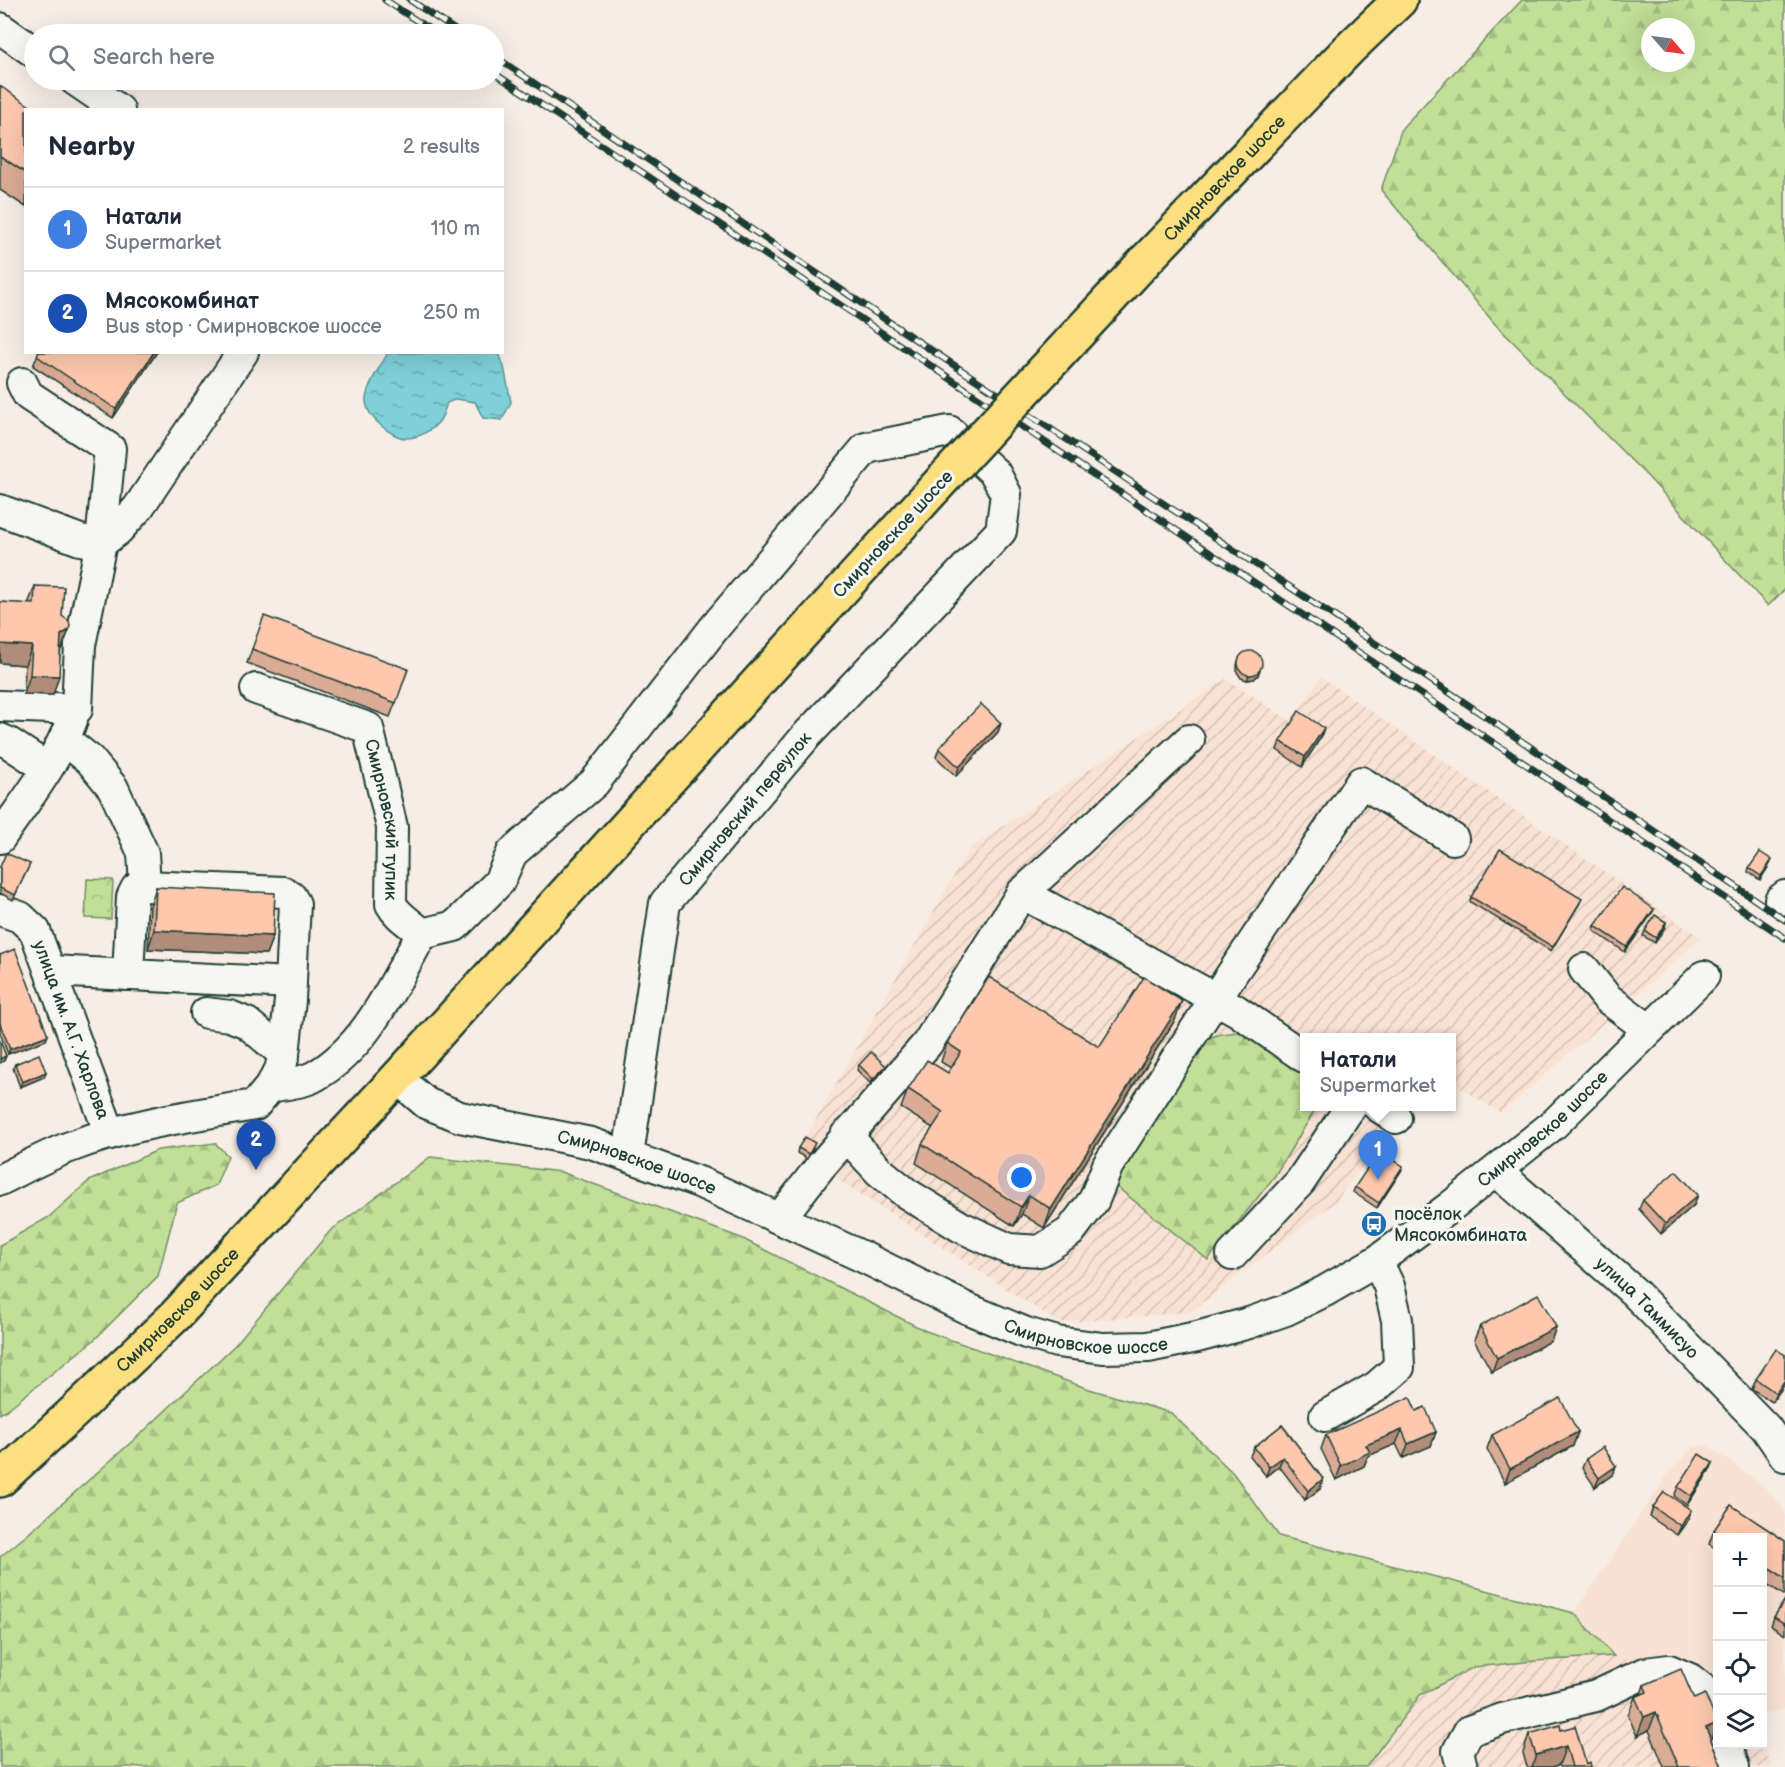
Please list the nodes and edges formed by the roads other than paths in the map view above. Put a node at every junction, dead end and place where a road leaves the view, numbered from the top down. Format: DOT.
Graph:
graph roads {
  1 [pos="1400,0"];
  2 [pos="0,28"];
  3 [pos="24,45"];
  4 [pos="90,90"];
  5 [pos="116,108"];
  6 [pos="242,354"];
  7 [pos="22,383"];
  8 [pos="0,510"];
  9 [pos="101,543"];
  10 [pos="256,689"];
  11 [pos="0,706"];
  12 [pos="77,709"];
  13 [pos="0,739"];
  14 [pos="65,740"];
  15 [pos="1189,740"];
  16 [pos="47,768"];
  17 [pos="0,837"];
  18 [pos="1453,839"];
  19 [pos="145,886"];
  20 [pos="1022,893"];
  21 [pos="0,910"];
  22 [pos="422,934"];
  23 [pos="1584,969"];
  24 [pos="50,971"];
  25 [pos="128,975"];
  26 [pos="1704,976"];
  27 [pos="291,983"];
  28 [pos="1215,999"];
  29 [pos="206,1013"];
  30 [pos="1648,1029"];
  31 [pos="284,1054"];
  32 [pos="1300,1054"];
  33 [pos="397,1078"];
  34 [pos="263,1096"];
  35 [pos="1347,1111"];
  36 [pos="110,1134"];
  37 [pos="846,1135"];
  38 [pos="628,1156"];
  39 [pos="1496,1171"];
  40 [pos="0,1180"];
  41 [pos="780,1218"];
  42 [pos="1232,1255"];
  43 [pos="1377,1261"];
  44 [pos="1325,1416"];
  45 [pos="1775,1434"];
  46 [pos="1785,1456"];
  47 [pos="0,1480"];
  48 [pos="1713,1705"];
  49 [pos="1728,1749"];
  50 [pos="1462,1767"];
  51 [pos="1734,1767"];
  1 -- 33 [label="main road, Смирновское шоссе, bridge"];
  2 -- 3 [label="street"];
  4 -- 5 [label="street"];
  6 -- 9 [label="street"];
  7 -- 9 [label="street"];
  8 -- 9 [label="street"];
  9 -- 12 [label="street"];
  10 -- 22 [label="street, Смирновский тупик"];
  11 -- 12 [label="street"];
  12 -- 14 [label="street"];
  13 -- 16 [label="street"];
  14 -- 16 [label="street"];
  14 -- 19 [label="street"];
  15 -- 20 [label="street"];
  16 -- 17 [label="street"];
  18 -- 28 [label="street"];
  19 -- 25 [label="street"];
  19 -- 27 [label="street"];
  20 -- 28 [label="street"];
  20 -- 37 [label="street"];
  21 -- 24 [label="street, улица им. А.Г. Харлова"];
  22 -- 34 [label="street"];
  22 -- 38 [label="street, Смирновский переулок"];
  23 -- 30 [label="street"];
  24 -- 25 [label="street"];
  24 -- 36 [label="street, улица им. А.Г. Харлова"];
  25 -- 27 [label="street"];
  26 -- 30 [label="street, Смирновское шоссе"];
  27 -- 31 [label="street"];
  28 -- 32 [label="street"];
  28 -- 37 [label="street"];
  29 -- 31 [label="street"];
  30 -- 39 [label="street, Смирновское шоссе"];
  31 -- 34 [label="street"];
  33 -- 38 [label="street, Смирновское шоссе"];
  33 -- 47 [label="main road, Смирновское шоссе"];
  34 -- 36 [label="street"];
  35 -- 42 [label="street"];
  36 -- 40 [label="street"];
  37 -- 41 [label="street"];
  38 -- 41 [label="street, Смирновское шоссе"];
  39 -- 43 [label="street, Смирновское шоссе"];
  39 -- 45 [label="street, улица Таммисуо"];
  41 -- 43 [label="street, Смирновское шоссе"];
  43 -- 44 [label="street"];
  45 -- 46 [label="street, улица Таммисуо"];
  48 -- 50 [label="street"];
  49 -- 51 [label="street"];
}
